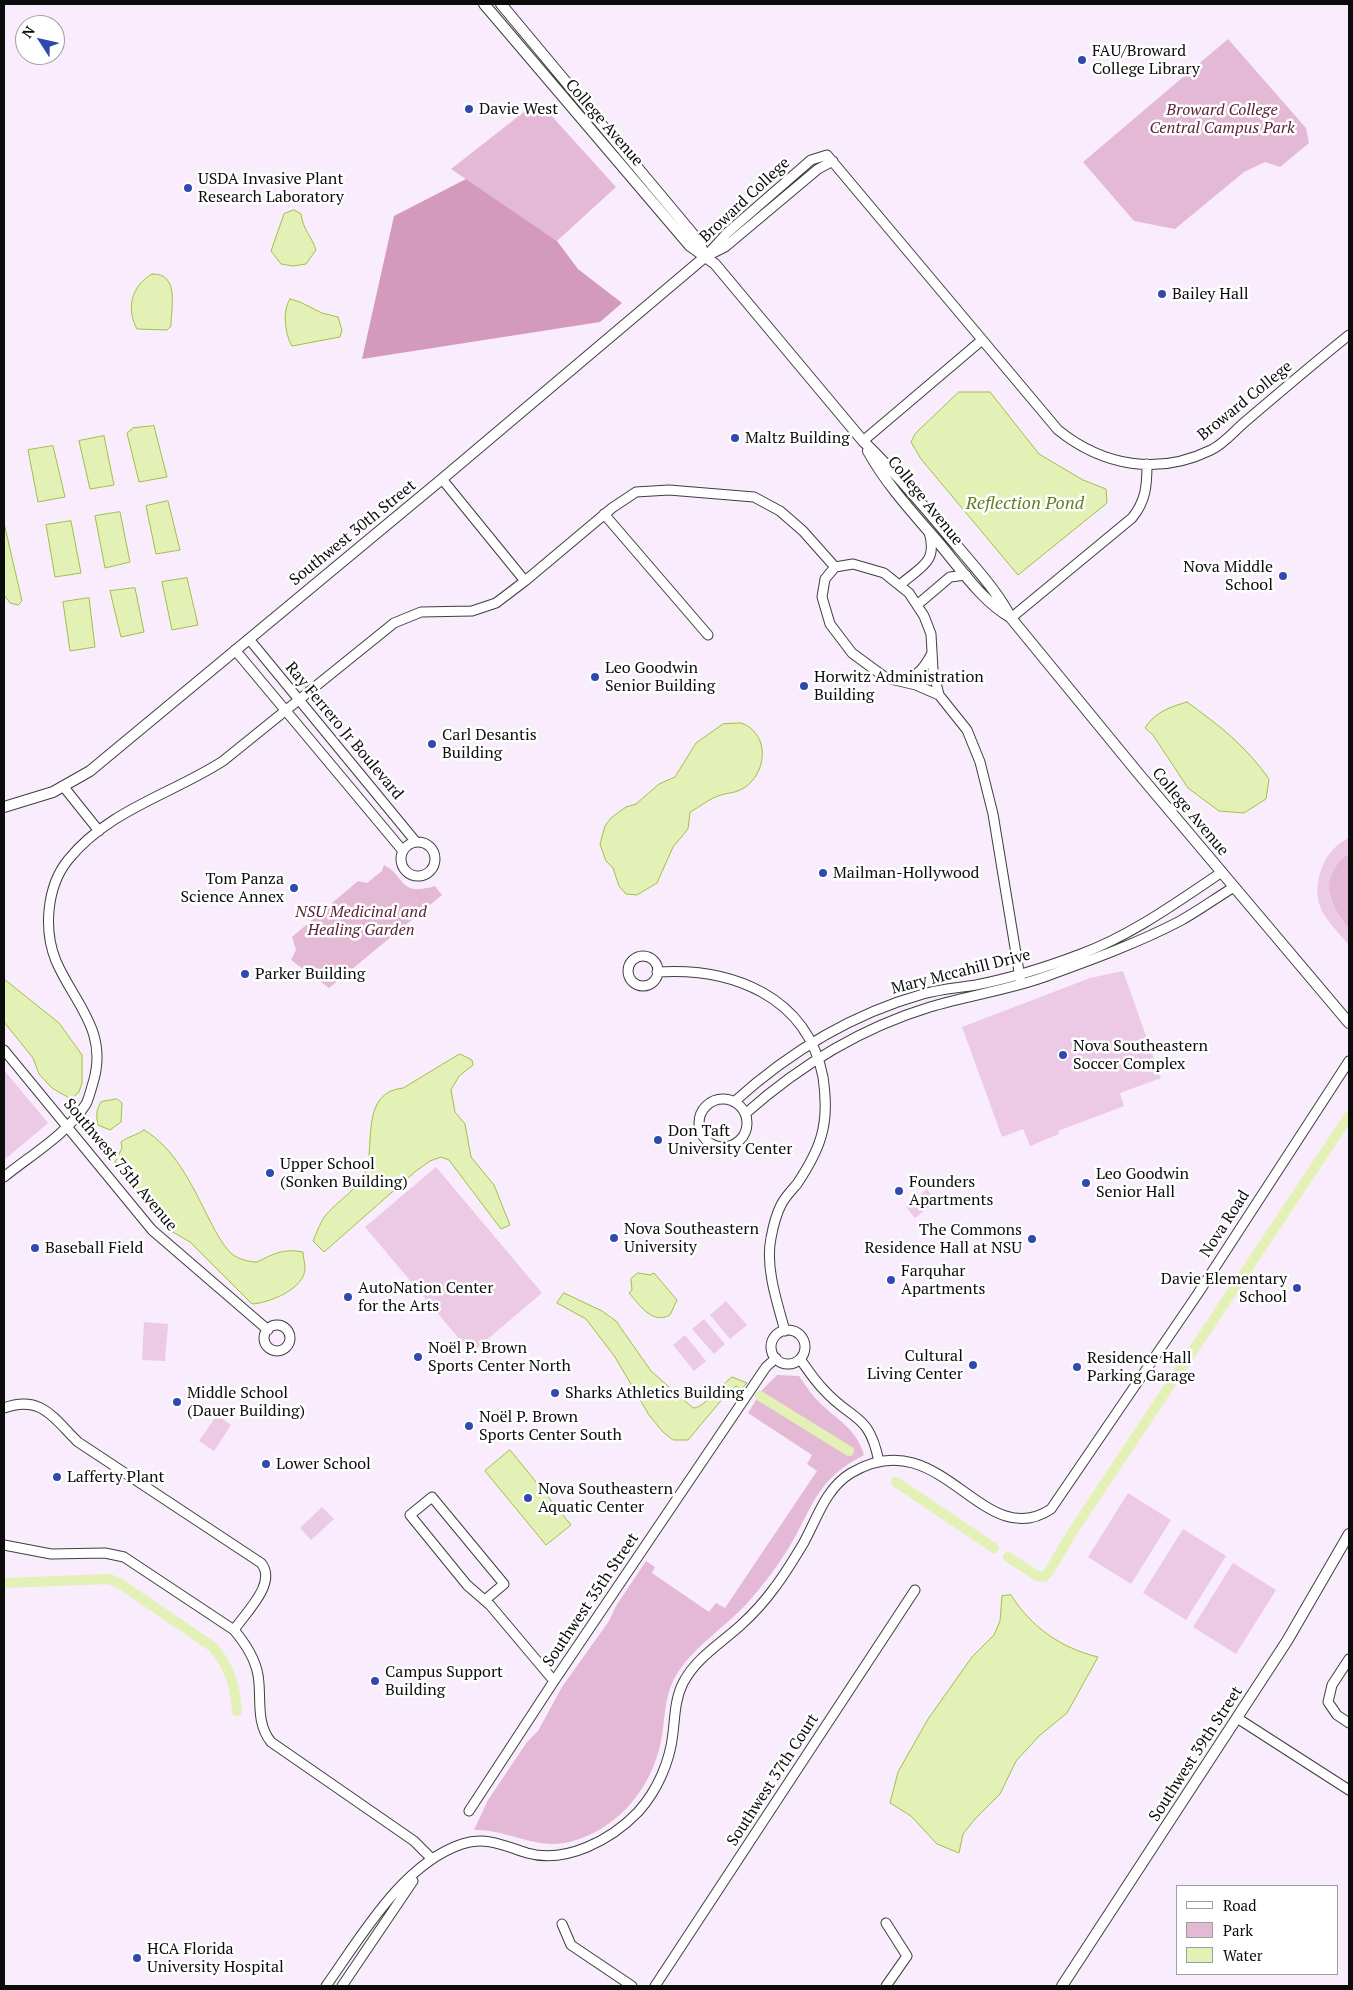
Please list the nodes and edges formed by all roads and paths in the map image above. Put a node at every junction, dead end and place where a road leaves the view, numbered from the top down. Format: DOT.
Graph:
graph roads {
  1 [pos="484,4"];
  2 [pos="501,4"];
  3 [pos="706,256"];
  4 [pos="1349,336"];
  5 [pos="982,340"];
  6 [pos="863,442"];
  7 [pos="1148,464"];
  8 [pos="442,479"];
  9 [pos="604,514"];
  10 [pos="929,532"];
  11 [pos="835,567"];
  12 [pos="966,575"];
  13 [pos="525,581"];
  14 [pos="900,585"];
  15 [pos="917,605"];
  16 [pos="1011,618"];
  17 [pos="708,635"];
  18 [pos="249,639"];
  19 [pos="235,650"];
  20 [pos="932,653"];
  21 [pos="902,681"];
  22 [pos="939,695"];
  23 [pos="298,701"];
  24 [pos="286,711"];
  25 [pos="62,786"];
  26 [pos="4,807"];
  27 [pos="99,831"];
  28 [pos="416,842"];
  29 [pos="402,851"];
  30 [pos="1222,872"];
  31 [pos="1234,887"];
  32 [pos="1154,918"];
  33 [pos="1159,931"];
  34 [pos="657,972"];
  35 [pos="1021,979"];
  36 [pos="1349,1023"];
  37 [pos="811,1043"];
  38 [pos="4,1050"];
  39 [pos="818,1058"];
  40 [pos="1349,1061"];
  41 [pos="734,1102"];
  42 [pos="745,1114"];
  43 [pos="67,1126"];
  44 [pos="4,1177"];
  45 [pos="268,1330"];
  46 [pos="785,1331"];
  47 [pos="776,1358"];
  48 [pos="800,1359"];
  49 [pos="4,1408"];
  50 [pos="879,1462"];
  51 [pos="1349,1534"];
  52 [pos="4,1545"];
  53 [pos="915,1590"];
  54 [pos="485,1600"];
  55 [pos="234,1630"];
  56 [pos="1349,1659"];
  57 [pos="554,1682"];
  58 [pos="1237,1718"];
  59 [pos="1349,1723"];
  60 [pos="1349,1790"];
  61 [pos="469,1811"];
  62 [pos="432,1859"];
  63 [pos="421,1868"];
  64 [pos="886,1923"];
  65 [pos="562,1924"];
  66 [pos="326,1986"];
  67 [pos="342,1986"];
  68 [pos="632,1986"];
  69 [pos="656,1986"];
  70 [pos="886,1986"];
  71 [pos="1062,1986"];
  1 -- 3 [label="street, College Avenue"];
  2 -- 3 [label="street, College Avenue"];
  3 -- 5 [label="street, Broward College"];
  3 -- 6 [label="street, College Avenue"];
  3 -- 8 [label="street, Southwest 30th Street"];
  4 -- 7 [label="street, Broward College"];
  5 -- 6 [label="street"];
  5 -- 7 [label="street, Broward College"];
  6 -- 10 [label="street, College Avenue"];
  6 -- 16 [label="street, College Avenue"];
  7 -- 16 [label="street"];
  8 -- 13 [label="street"];
  8 -- 18 [label="street, Southwest 30th Street"];
  9 -- 11 [label="street"];
  9 -- 13 [label="street"];
  9 -- 17 [label="street"];
  10 -- 12 [label="street, College Avenue"];
  10 -- 14 [label="street"];
  11 -- 14 [label="street"];
  11 -- 21 [label="street"];
  12 -- 15 [label="street"];
  12 -- 16 [label="street, College Avenue"];
  13 -- 23 [label="street"];
  14 -- 15 [label="street"];
  15 -- 20 [label="street"];
  16 -- 30 [label="street, College Avenue"];
  18 -- 19 [label="street, Southwest 30th Street"];
  18 -- 23 [label="street, Ray Ferrero Jr Boulevard"];
  19 -- 24 [label="street, Ray Ferrero Jr Boulevard"];
  19 -- 25 [label="street, Southwest 30th Street"];
  20 -- 21 [label="street"];
  20 -- 22 [label="street"];
  21 -- 22 [label="street"];
  22 -- 35 [label="street"];
  23 -- 24 [label="street"];
  23 -- 28 [label="street, Ray Ferrero Jr Boulevard"];
  24 -- 27 [label="street"];
  24 -- 29 [label="street, Ray Ferrero Jr Boulevard"];
  25 -- 26 [label="street, Southwest 30th Street"];
  25 -- 27 [label="street"];
  27 -- 43 [label="street"];
  28 -- 29 [label="street"];
  28 -- 29 [label="street"];
  30 -- 31 [label="street, College Avenue"];
  30 -- 32 [label="street, Mary Mccahill Drive"];
  31 -- 33 [label="street, Mary Mccahill Drive"];
  31 -- 36 [label="street, College Avenue"];
  32 -- 33 [label="street"];
  32 -- 35 [label="street, Mary Mccahill Drive"];
  33 -- 35 [label="street, Mary Mccahill Drive"];
  34 -- 37 [label="street"];
  35 -- 37 [label="street, Mary Mccahill Drive"];
  35 -- 39 [label="street, Mary Mccahill Drive"];
  37 -- 39 [label="street"];
  37 -- 41 [label="street, Mary Mccahill Drive"];
  38 -- 43 [label="street, Southwest 75th Avenue"];
  39 -- 42 [label="street, Mary Mccahill Drive"];
  39 -- 46 [label="street"];
  40 -- 50 [label="street, Nova Road"];
  41 -- 42 [label="street"];
  41 -- 42 [label="street"];
  43 -- 44 [label="street"];
  43 -- 45 [label="street, Southwest 75th Avenue"];
  46 -- 47 [label="street"];
  46 -- 48 [label="street"];
  47 -- 48 [label="street"];
  47 -- 57 [label="street, Southwest 35th Street"];
  48 -- 50 [label="street"];
  49 -- 55 [label="street"];
  50 -- 62 [label="street"];
  51 -- 58 [label="street, Southwest 39th Street"];
  52 -- 55 [label="street"];
  53 -- 69 [label="street, Southwest 37th Court"];
  54 -- 54 [label="street"];
  54 -- 57 [label="street"];
  55 -- 62 [label="street"];
  56 -- 59 [label="street"];
  57 -- 61 [label="street, Southwest 35th Street"];
  58 -- 60 [label="street"];
  58 -- 71 [label="street, Southwest 39th Street"];
  62 -- 63 [label="street"];
  63 -- 66 [label="street"];
  63 -- 67 [label="street"];
  64 -- 70 [label="street"];
  65 -- 68 [label="street"];
}
